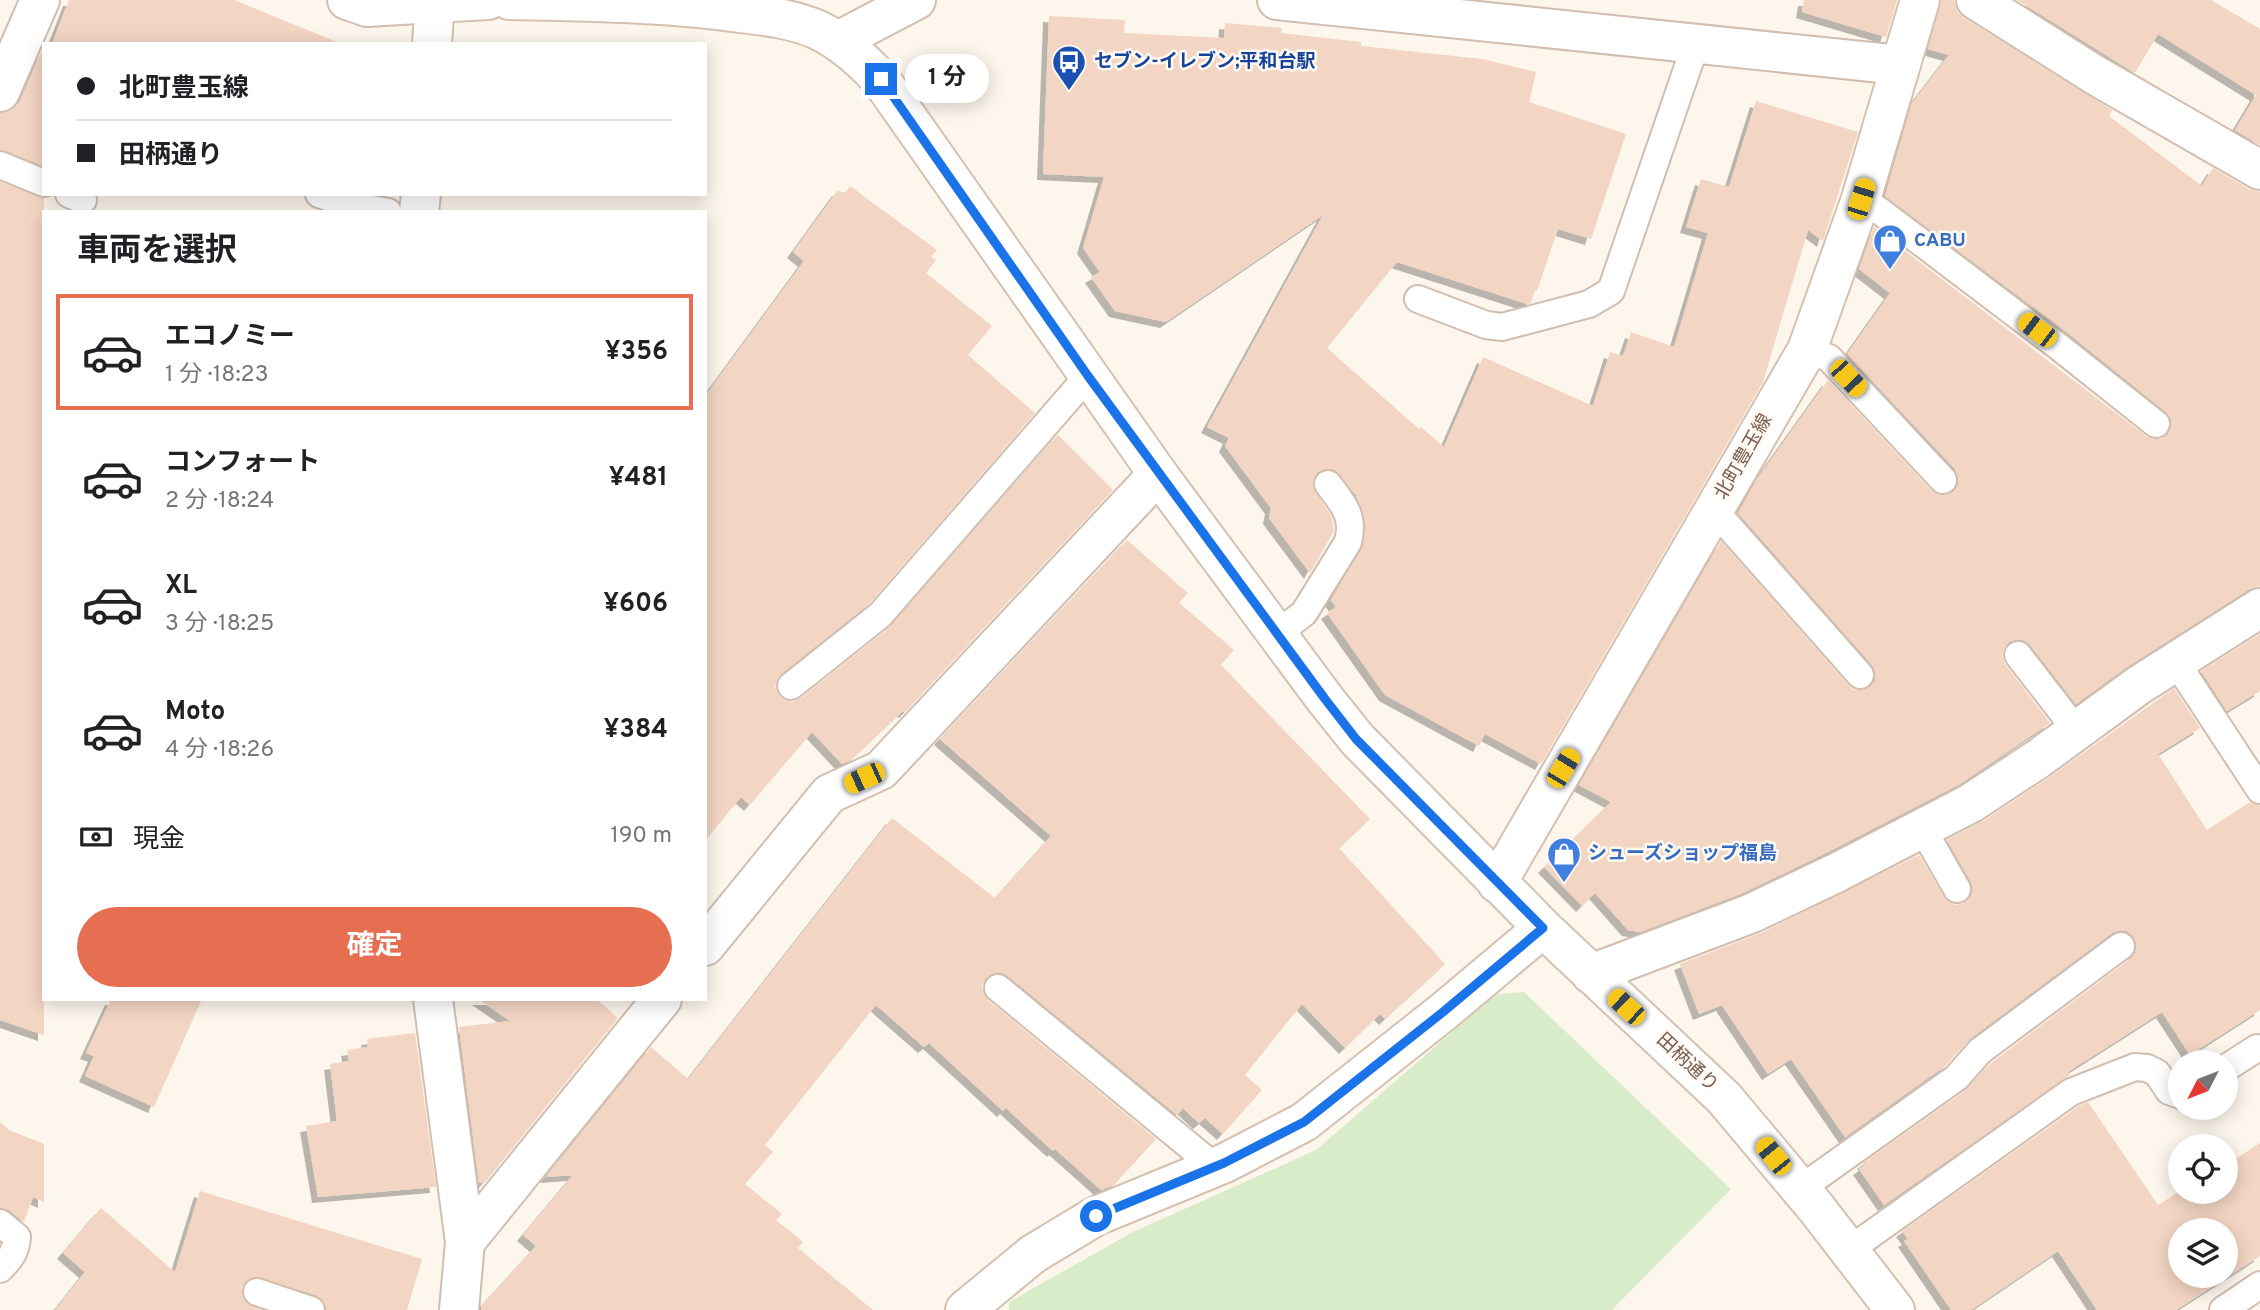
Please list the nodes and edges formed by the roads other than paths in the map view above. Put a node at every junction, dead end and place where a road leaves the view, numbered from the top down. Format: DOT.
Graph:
graph roads {
  1 [pos="40,0"];
  2 [pos="347,0"];
  3 [pos="488,0"];
  4 [pos="509,0"];
  5 [pos="916,0"];
  6 [pos="1277,0"];
  7 [pos="1920,0"];
  8 [pos="1976,0"];
  9 [pos="435,2"];
  10 [pos="838,40"];
  11 [pos="432,42"];
  12 [pos="1696,43"];
  13 [pos="1900,65"];
  14 [pos="0,92"];
  15 [pos="0,165"];
  16 [pos="2260,170"];
  17 [pos="42,183"];
  18 [pos="324,196"];
  19 [pos="1861,199"];
  20 [pos="376,210"];
  21 [pos="1418,299"];
  22 [pos="1807,350"];
  23 [pos="1088,376"];
  24 [pos="2156,424"];
  25 [pos="1158,474"];
  26 [pos="1943,480"];
  27 [pos="1328,484"];
  28 [pos="1712,513"];
  29 [pos="2260,608"];
  30 [pos="1277,634"];
  31 [pos="2018,654"];
  32 [pos="2176,662"];
  33 [pos="1860,675"];
  34 [pos="791,686"];
  35 [pos="2076,730"];
  36 [pos="2260,790"];
  37 [pos="1922,828"];
  38 [pos="1497,883"];
  39 [pos="1957,889"];
  40 [pos="1543,928"];
  41 [pos="707,944"];
  42 [pos="2121,946"];
  43 [pos="1591,974"];
  44 [pos="998,988"];
  45 [pos="433,1001"];
  46 [pos="660,1001"];
  47 [pos="2257,1048"];
  48 [pos="2238,1060"];
  49 [pos="2168,1090"];
  50 [pos="1216,1167"];
  51 [pos="1800,1189"];
  52 [pos="0,1223"];
  53 [pos="465,1242"];
  54 [pos="1849,1250"];
  55 [pos="0,1269"];
  56 [pos="2260,1285"];
  57 [pos="257,1292"];
  58 [pos="311,1310"];
  59 [pos="459,1310"];
  60 [pos="965,1310"];
  61 [pos="1895,1310"];
  62 [pos="2223,1310"];
  1 -- 14 [label="street"];
  2 -- 9 [label="street"];
  3 -- 9 [label="street"];
  4 -- 10 [label="street, 田柄通り"];
  5 -- 10 [label="street"];
  6 -- 12 [label="street"];
  7 -- 13 [label="street, 北町豊玉線"];
  8 -- 16 [label="street"];
  9 -- 11 [label="street"];
  10 -- 23 [label="street, 田柄通り"];
  12 -- 13 [label="street"];
  12 -- 21 [label="lane"];
  13 -- 19 [label="street, 北町豊玉線"];
  15 -- 17 [label="lane"];
  18 -- 20 [label="lane"];
  19 -- 22 [label="street, 北町豊玉線"];
  19 -- 24 [label="lane"];
  22 -- 26 [label="lane"];
  22 -- 28 [label="street, 北町豊玉線"];
  23 -- 25 [label="street, 田柄通り"];
  23 -- 34 [label="lane"];
  25 -- 30 [label="street, 田柄通り"];
  25 -- 41 [label="street"];
  27 -- 30 [label="lane"];
  28 -- 33 [label="lane"];
  28 -- 38 [label="street, 北町豊玉線"];
  29 -- 32 [label="street"];
  30 -- 38 [label="street, 田柄通り"];
  31 -- 35 [label="lane"];
  32 -- 35 [label="street"];
  32 -- 36 [label="lane"];
  35 -- 37 [label="street"];
  37 -- 39 [label="lane"];
  37 -- 43 [label="street"];
  38 -- 40 [label="street, 田柄通り"];
  40 -- 43 [label="street, 田柄通り"];
  40 -- 50 [label="street"];
  42 -- 51 [label="lane"];
  43 -- 51 [label="street, 田柄通り"];
  44 -- 50 [label="lane"];
  45 -- 53 [label="street"];
  46 -- 53 [label="street"];
  47 -- 48 [label="lane"];
  49 -- 54 [label="lane"];
  50 -- 60 [label="street"];
  51 -- 54 [label="street, 田柄通り"];
  52 -- 55 [label="lane"];
  53 -- 59 [label="street"];
  54 -- 61 [label="street, 田柄通り"];
  56 -- 62 [label="lane"];
  57 -- 58 [label="lane"];
}
